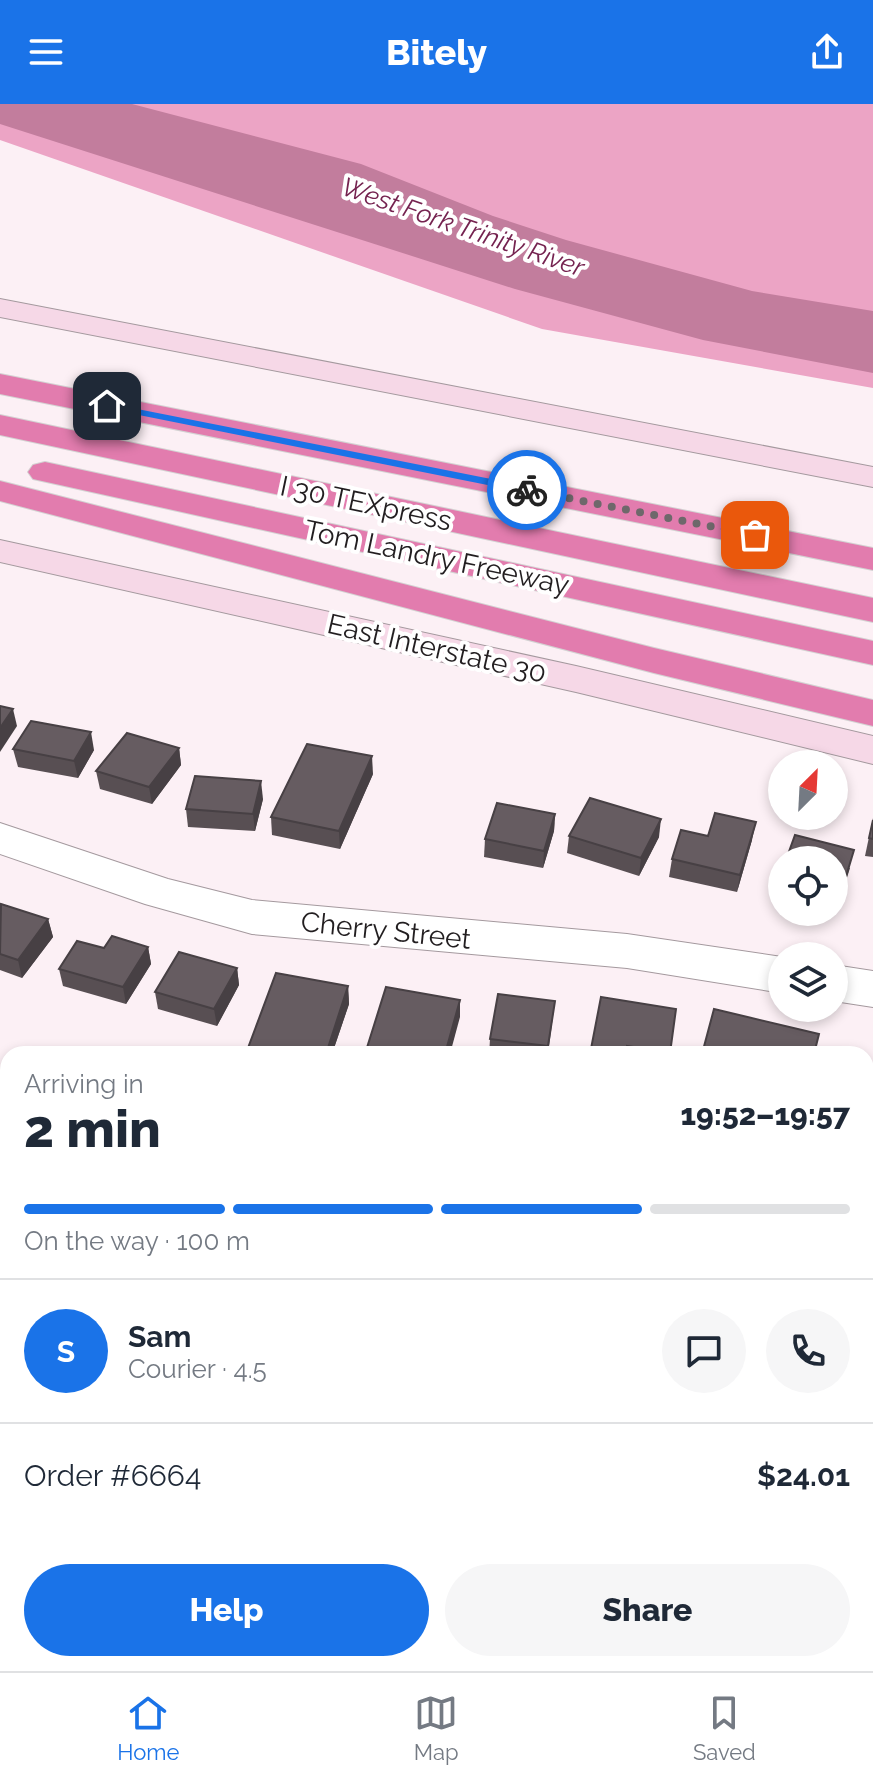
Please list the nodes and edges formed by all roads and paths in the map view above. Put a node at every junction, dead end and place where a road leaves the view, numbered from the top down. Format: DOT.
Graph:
graph roads {
  1 [pos="0,308"];
  2 [pos="0,384"];
  3 [pos="0,425"];
  4 [pos="0,462"];
  5 [pos="873,477"];
  6 [pos="0,491"];
  7 [pos="755,535"];
  8 [pos="873,535"];
  9 [pos="0,551"];
  10 [pos="873,559"];
  11 [pos="873,610"];
  12 [pos="873,653"];
  13 [pos="873,713"];
  14 [pos="873,750"];
  15 [pos="0,838"];
  16 [pos="768,973"];
  17 [pos="848,985"];
  18 [pos="873,989"];
  1 -- 5 [label="main road"];
  2 -- 7 [label="highway"];
  3 -- 11 [label="highway, I 30 TEXpress"];
  4 -- 12 [label="highway, Tom Landry Freeway"];
  6 -- 13 [label="highway"];
  7 -- 8 [label="highway"];
  7 -- 10 [label="highway"];
  9 -- 14 [label="main road, East Interstate 30"];
  15 -- 16 [label="street, Cherry Street"];
  17 -- 18 [label="street"];
}
